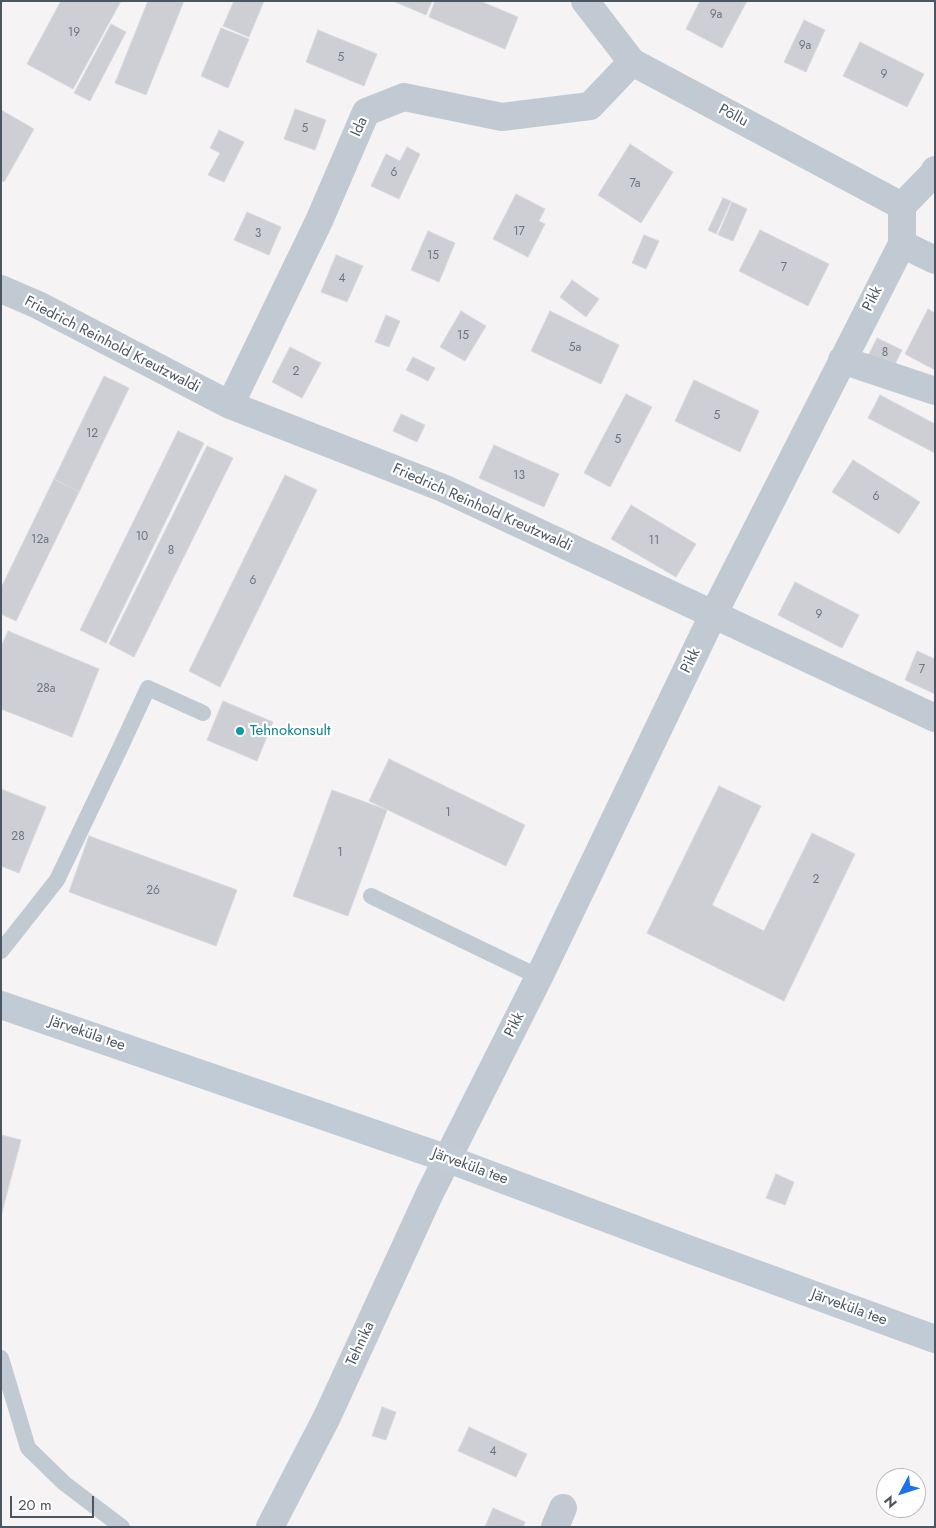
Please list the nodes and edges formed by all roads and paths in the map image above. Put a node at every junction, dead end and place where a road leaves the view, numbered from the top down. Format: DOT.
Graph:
graph roads {
  1 [pos="585,1"];
  2 [pos="632,62"];
  3 [pos="934,173"];
  4 [pos="902,206"];
  5 [pos="902,244"];
  6 [pos="935,260"];
  7 [pos="1,290"];
  8 [pos="842,360"];
  9 [pos="935,391"];
  10 [pos="230,405"];
  11 [pos="713,615"];
  12 [pos="204,713"];
  13 [pos="935,718"];
  14 [pos="370,896"];
  15 [pos="1,951"];
  16 [pos="539,977"];
  17 [pos="1,1004"];
  18 [pos="448,1159"];
  19 [pos="935,1340"];
  20 [pos="1,1358"];
  21 [pos="122,1527"];
  22 [pos="270,1527"];
  1 -- 2 [label="street, Põllu"];
  2 -- 4 [label="street, Põllu"];
  2 -- 10 [label="street, Ida"];
  3 -- 4 [label="street"];
  4 -- 5 [label="street, Pikk"];
  5 -- 6 [label="street"];
  5 -- 8 [label="street, Pikk"];
  7 -- 10 [label="street, Friedrich Reinhold Kreutzwaldi"];
  8 -- 9 [label="street"];
  8 -- 11 [label="street, Pikk"];
  10 -- 11 [label="street, Friedrich Reinhold Kreutzwaldi"];
  11 -- 13 [label="street, Friedrich Reinhold Kreutzwaldi"];
  11 -- 16 [label="street, Pikk"];
  12 -- 15 [label="lane"];
  14 -- 16 [label="lane"];
  16 -- 18 [label="street, Pikk"];
  17 -- 18 [label="main road, Järveküla tee"];
  18 -- 19 [label="main road, Järveküla tee"];
  18 -- 22 [label="street, Tehnika"];
  20 -- 21 [label="lane"];
}
